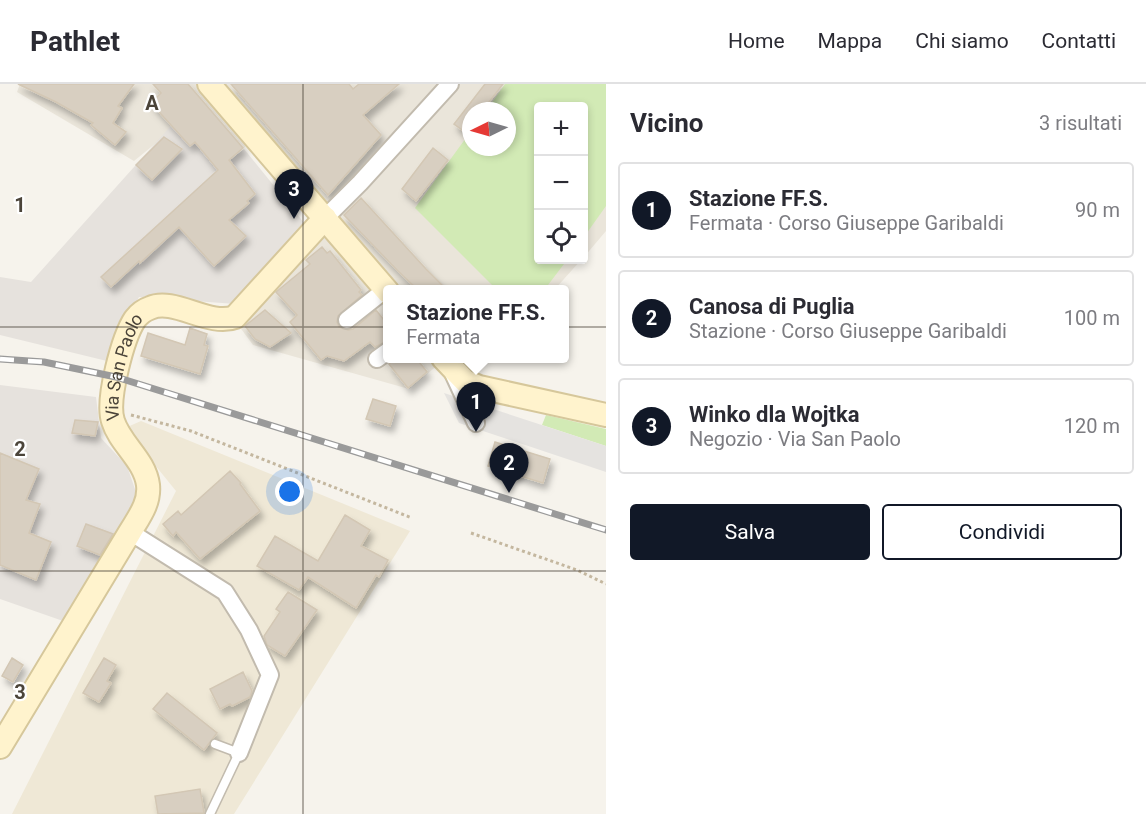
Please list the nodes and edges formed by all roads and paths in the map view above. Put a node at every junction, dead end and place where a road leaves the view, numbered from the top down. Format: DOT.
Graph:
graph roads {
  1 [pos="450,84"];
  2 [pos="211,85"];
  3 [pos="325,218"];
  4 [pos="383,287"];
  5 [pos="383,293"];
  6 [pos="347,320"];
  7 [pos="447,363"];
  8 [pos="606,415"];
  9 [pos="112,417"];
  10 [pos="476,423"];
  11 [pos="412,518"];
  12 [pos="130,532"];
  13 [pos="471,533"];
  14 [pos="606,584"];
  15 [pos="215,744"];
  16 [pos="0,747"];
  17 [pos="239,753"];
  18 [pos="210,814"];
  1 -- 3 [label="street"];
  2 -- 3 [label="street"];
  3 -- 4 [label="street"];
  3 -- 9 [label="street, Via San Paolo"];
  5 -- 6 [label="street"];
  7 -- 8 [label="street"];
  7 -- 10 [label="street"];
  9 -- 11 [label="path"];
  9 -- 12 [label="street, Via San Paolo"];
  12 -- 16 [label="street, Via San Paolo"];
  12 -- 17 [label="street"];
  13 -- 14 [label="path"];
  15 -- 17 [label="lane"];
  17 -- 18 [label="lane"];
}
